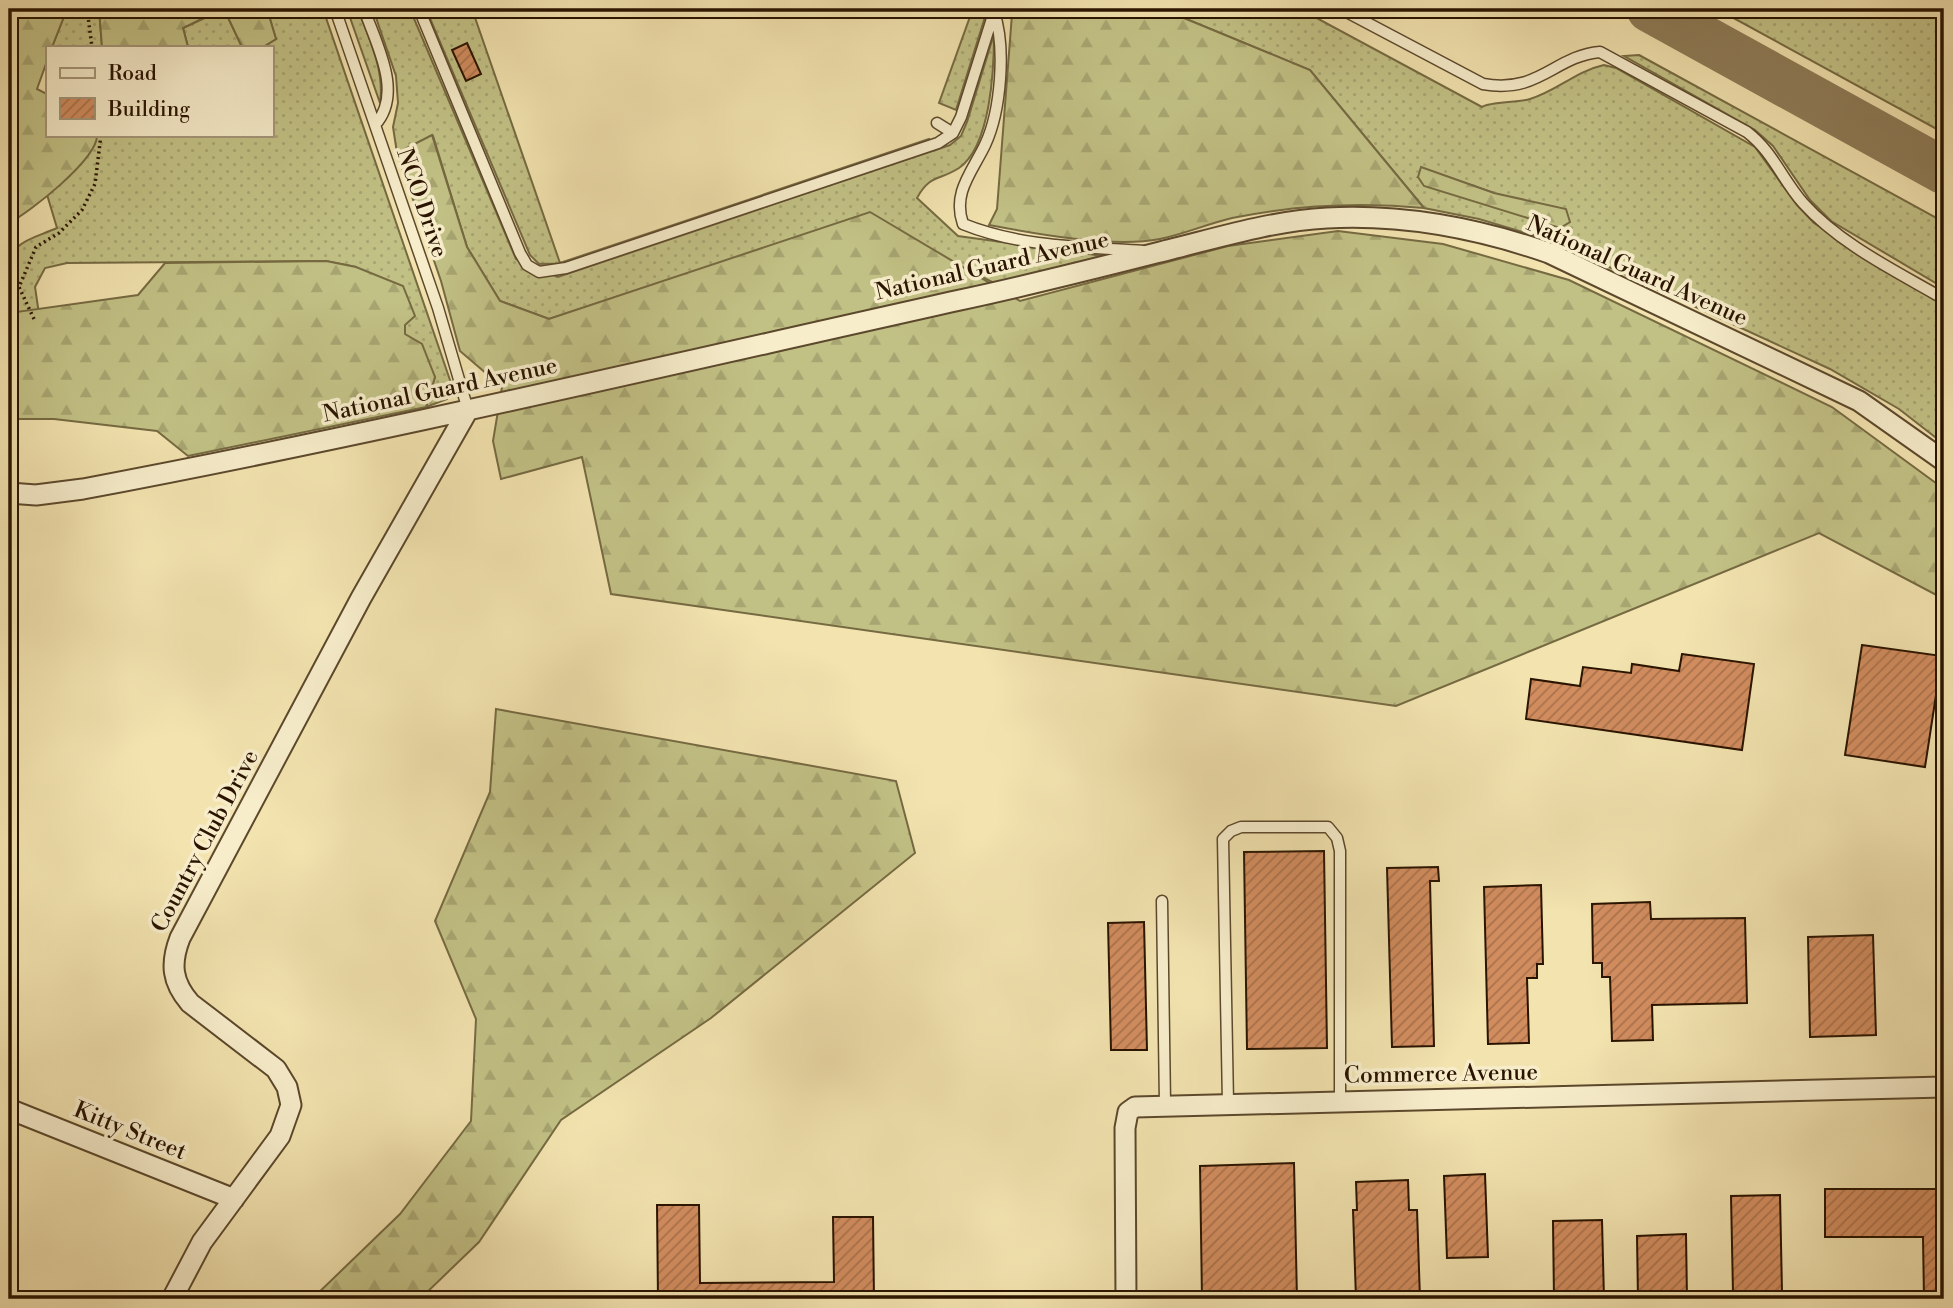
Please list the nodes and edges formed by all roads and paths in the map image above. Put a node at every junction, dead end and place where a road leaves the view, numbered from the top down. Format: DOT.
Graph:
graph roads {
  1 [pos="87,9"];
  2 [pos="335,9"];
  3 [pos="364,9"];
  4 [pos="419,9"];
  5 [pos="1340,9"];
  6 [pos="991,10"];
  7 [pos="92,46"];
  8 [pos="937,123"];
  9 [pos="375,125"];
  10 [pos="953,133"];
  11 [pos="101,136"];
  12 [pos="1161,251"];
  13 [pos="1944,299"];
  14 [pos="34,319"];
  15 [pos="468,410"];
  16 [pos="1944,461"];
  17 [pos="9,493"];
  18 [pos="1162,901"];
  19 [pos="1944,1087"];
  20 [pos="1340,1100"];
  21 [pos="1228,1103"];
  22 [pos="1165,1104"];
  23 [pos="9,1109"];
  24 [pos="234,1199"];
  25 [pos="172,1299"];
  26 [pos="1126,1299"];
  1 -- 7 [label="path"];
  2 -- 9 [label="lane, NCO Drive"];
  3 -- 9 [label="lane"];
  4 -- 10 [label="lane"];
  5 -- 13 [label="lane"];
  6 -- 10 [label="lane"];
  6 -- 12 [label="lane"];
  8 -- 10 [label="lane"];
  9 -- 15 [label="lane, NCO Drive"];
  11 -- 14 [label="path"];
  12 -- 15 [label="street, National Guard Avenue"];
  12 -- 16 [label="street, National Guard Avenue"];
  15 -- 17 [label="street, National Guard Avenue"];
  15 -- 24 [label="street, Country Club Drive"];
  18 -- 22 [label="lane"];
  19 -- 20 [label="street, Commerce Avenue"];
  20 -- 21 [label="street, Commerce Avenue"];
  20 -- 21 [label="lane"];
  21 -- 22 [label="street, Commerce Avenue"];
  22 -- 26 [label="street, Commerce Avenue"];
  23 -- 24 [label="street, Kitty Street"];
  24 -- 25 [label="street, Country Club Drive"];
}
